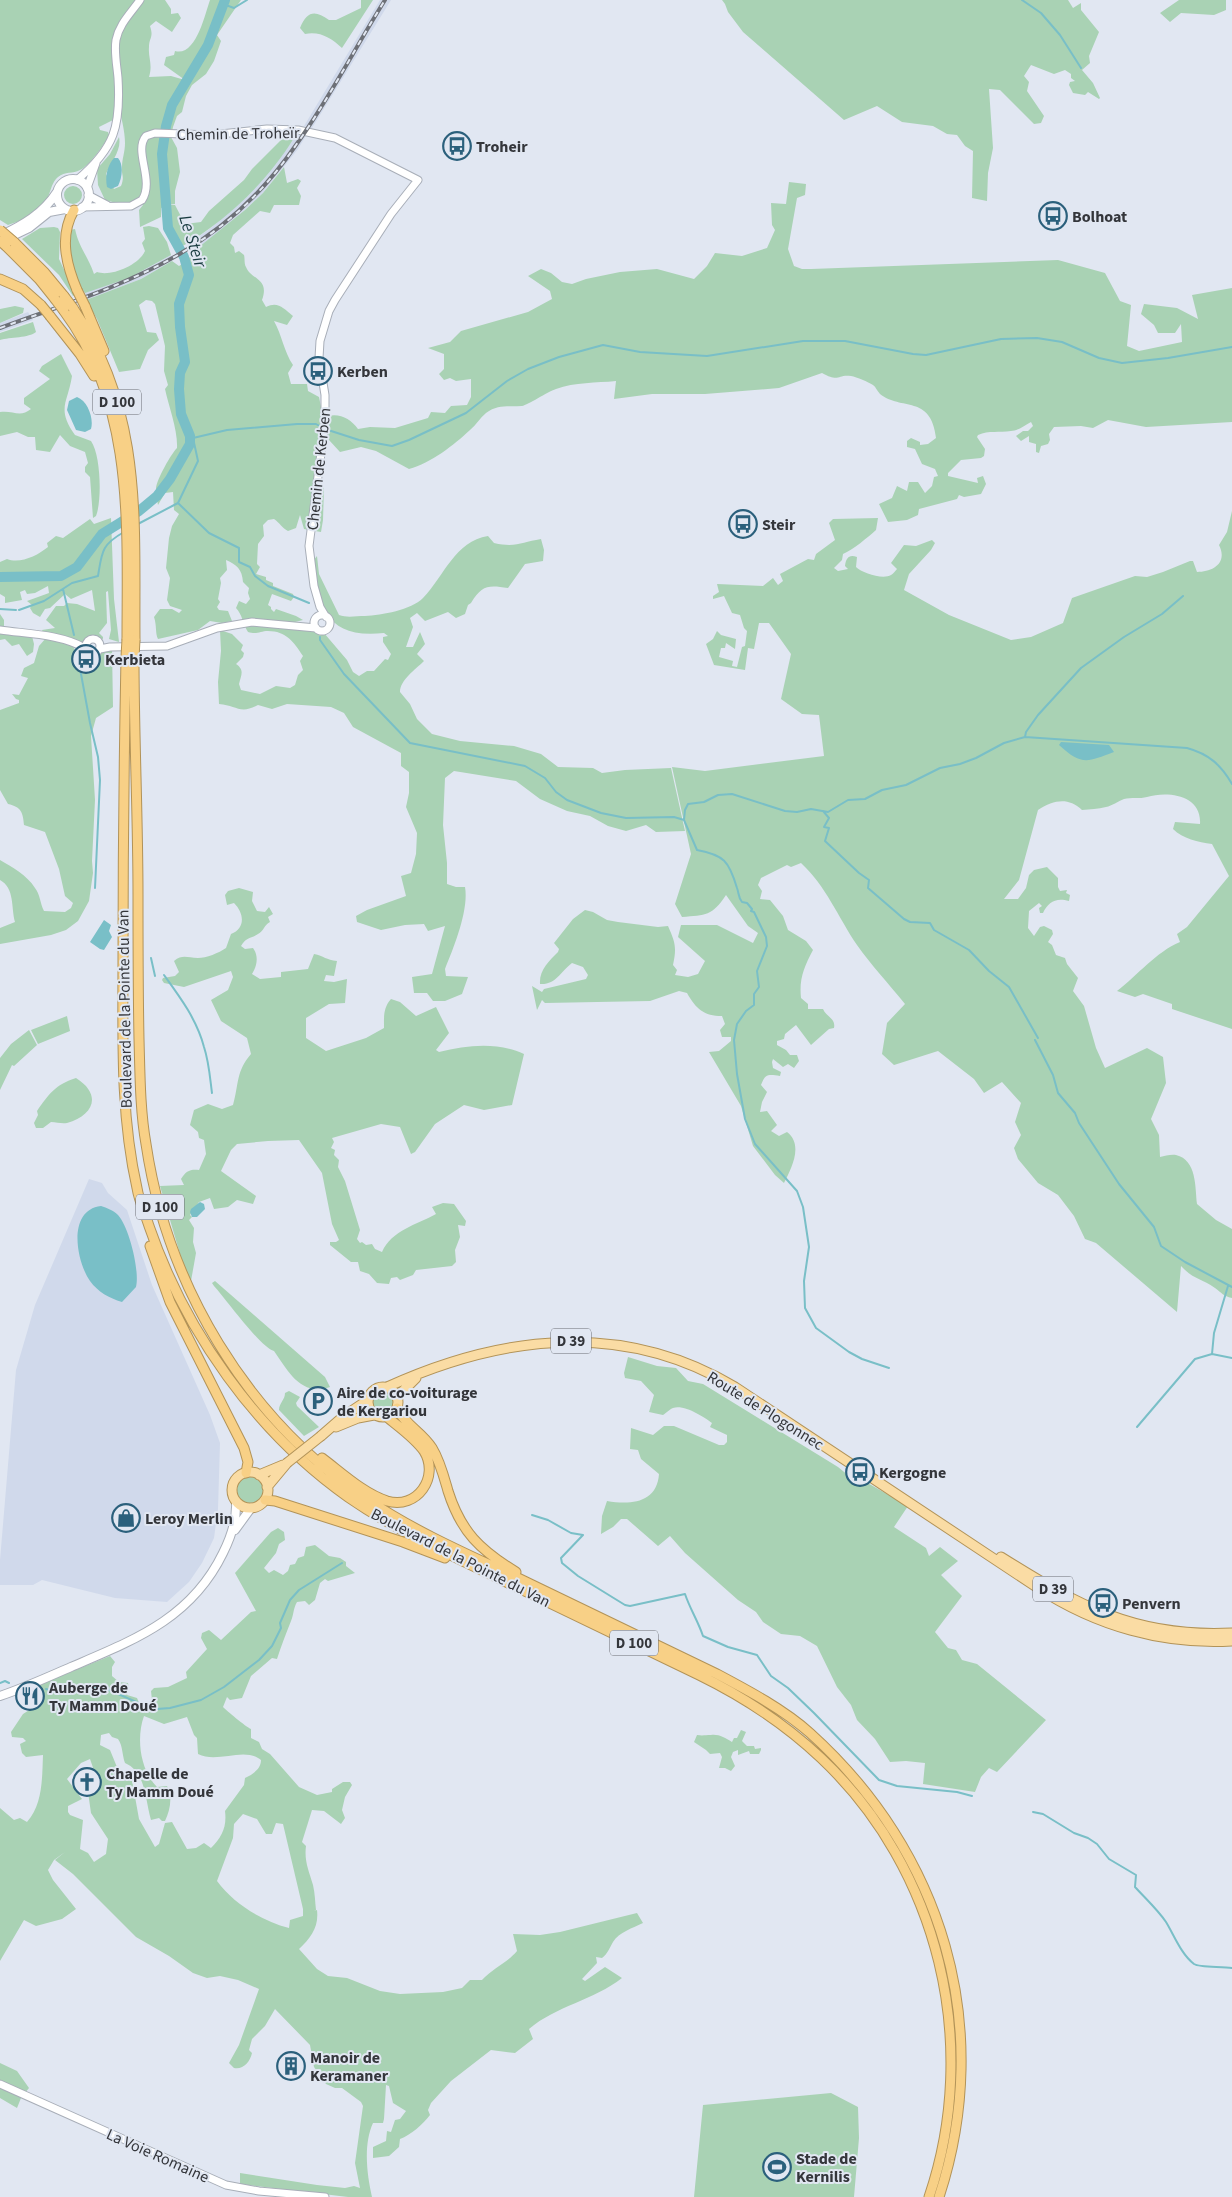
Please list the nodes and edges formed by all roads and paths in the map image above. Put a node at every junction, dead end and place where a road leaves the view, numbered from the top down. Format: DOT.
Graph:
graph roads {
  1 [pos="140,0"];
  2 [pos="97,161"];
  3 [pos="77,180"];
  4 [pos="418,180"];
  5 [pos="57,192"];
  6 [pos="87,192"];
  7 [pos="112,207"];
  8 [pos="74,208"];
  9 [pos="0,230"];
  10 [pos="0,236"];
  11 [pos="5,243"];
  12 [pos="0,279"];
  13 [pos="68,310"];
  14 [pos="113,416"];
  15 [pos="124,426"];
  16 [pos="130,505"];
  17 [pos="131,540"];
  18 [pos="0,630"];
  19 [pos="131,640"];
  20 [pos="84,644"];
  21 [pos="100,646"];
  22 [pos="130,658"];
  23 [pos="137,1192"];
  24 [pos="424,1372"];
  25 [pos="387,1387"];
  26 [pos="397,1397"];
  27 [pos="368,1400"];
  28 [pos="397,1408"];
  29 [pos="374,1415"];
  30 [pos="387,1417"];
  31 [pos="285,1430"];
  32 [pos="325,1433"];
  33 [pos="287,1463"];
  34 [pos="246,1473"];
  35 [pos="259,1475"];
  36 [pos="267,1487"];
  37 [pos="894,1492"];
  38 [pos="265,1500"];
  39 [pos="236,1502"];
  40 [pos="251,1508"];
  41 [pos="232,1533"];
  42 [pos="531,1584"];
  43 [pos="1232,1633"];
  44 [pos="1232,1641"];
  45 [pos="670,1661"];
  46 [pos="2,1696"];
  47 [pos="0,2084"];
  48 [pos="325,2197"];
  49 [pos="929,2197"];
  50 [pos="939,2197"];
  1 -- 2 [label="street"];
  2 -- 3 [label="street"];
  2 -- 6 [label="street"];
  3 -- 5 [label="main road"];
  3 -- 6 [label="main road"];
  4 -- 7 [label="street, Chemin de Troheïr"];
  4 -- 21 [label="street, Chemin de Kerben"];
  5 -- 8 [label="main road"];
  5 -- 10 [label="main road"];
  6 -- 7 [label="street"];
  6 -- 8 [label="main road"];
  7 -- 8 [label="street, Chemin de Troheïr"];
  8 -- 11 [label="main road"];
  8 -- 15 [label="highway, D 100, bridge"];
  9 -- 11 [label="highway, D 100, bridge"];
  11 -- 13 [label="highway, D 100, bridge"];
  12 -- 14 [label="highway, D 100, bridge"];
  13 -- 14 [label="highway, D 100"];
  13 -- 15 [label="highway, D 100"];
  14 -- 16 [label="highway, D 100"];
  15 -- 16 [label="highway, D 100"];
  16 -- 17 [label="highway, D 100"];
  17 -- 19 [label="highway, D 100"];
  17 -- 19 [label="highway, D 100"];
  18 -- 20 [label="street"];
  19 -- 22 [label="highway, D 100, bridge"];
  20 -- 21 [label="street"];
  20 -- 21 [label="street"];
  22 -- 23 [label="highway, Boulevard de la Pointe du Van / D 100"];
  22 -- 31 [label="highway, Boulevard de la Pointe du Van / D 100"];
  23 -- 34 [label="highway"];
  23 -- 45 [label="highway, Boulevard de la Pointe du Van / D 100"];
  24 -- 25 [label="main road, D 39"];
  24 -- 26 [label="main road, D 39"];
  24 -- 37 [label="main road, Route de Plogonnec / D 39"];
  25 -- 26 [label="main road"];
  25 -- 27 [label="main road"];
  26 -- 28 [label="main road"];
  27 -- 29 [label="main road"];
  27 -- 32 [label="main road"];
  28 -- 30 [label="main road"];
  28 -- 42 [label="highway, D 100"];
  29 -- 30 [label="main road"];
  29 -- 32 [label="main road"];
  30 -- 31 [label="highway, D 100"];
  31 -- 42 [label="highway, Boulevard de la Pointe du Van / D 100"];
  32 -- 33 [label="main road, bridge"];
  33 -- 35 [label="main road"];
  33 -- 36 [label="main road"];
  34 -- 35 [label="main road"];
  34 -- 39 [label="main road"];
  35 -- 36 [label="main road"];
  36 -- 38 [label="main road"];
  37 -- 43 [label="main road, Route de Plogonnec / D 39"];
  37 -- 44 [label="main road, Route de Plogonnec / D 39"];
  38 -- 40 [label="main road"];
  38 -- 45 [label="highway, D 100"];
  39 -- 40 [label="main road"];
  39 -- 41 [label="main road"];
  40 -- 41 [label="main road"];
  41 -- 46 [label="main road"];
  42 -- 50 [label="highway, Boulevard de la Pointe du Van / D 100"];
  45 -- 49 [label="highway, Boulevard de la Pointe du Van / D 100"];
  47 -- 48 [label="street, La Voie Romaine"];
}
